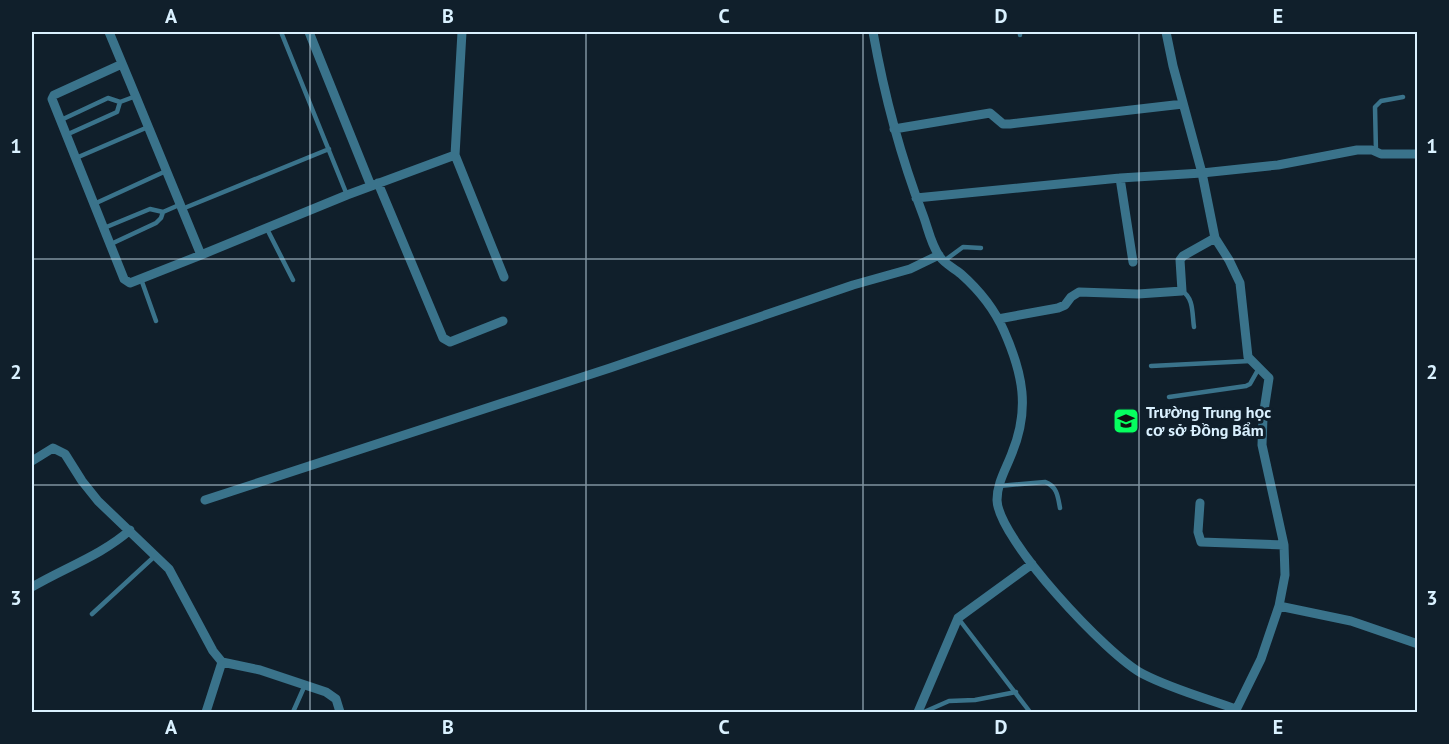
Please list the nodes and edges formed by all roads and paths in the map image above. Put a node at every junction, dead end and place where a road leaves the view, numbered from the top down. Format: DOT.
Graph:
graph roads {
  1 [pos="109,32"];
  2 [pos="281,32"];
  3 [pos="309,32"];
  4 [pos="462,32"];
  5 [pos="873,32"];
  6 [pos="1166,32"];
  7 [pos="122,64"];
  8 [pos="136,96"];
  9 [pos="1403,97"];
  10 [pos="120,102"];
  11 [pos="1183,104"];
  12 [pos="60,121"];
  13 [pos="148,127"];
  14 [pos="894,129"];
  15 [pos="66,135"];
  16 [pos="329,148"];
  17 [pos="1376,152"];
  18 [pos="1418,154"];
  19 [pos="454,155"];
  20 [pos="76,158"];
  21 [pos="166,171"];
  22 [pos="1202,173"];
  23 [pos="1120,178"];
  24 [pos="375,185"];
  25 [pos="348,195"];
  26 [pos="916,198"];
  27 [pos="94,204"];
  28 [pos="181,207"];
  29 [pos="163,212"];
  30 [pos="104,228"];
  31 [pos="267,229"];
  32 [pos="1215,238"];
  33 [pos="110,244"];
  34 [pos="981,248"];
  35 [pos="201,255"];
  36 [pos="941,258"];
  37 [pos="1133,262"];
  38 [pos="504,277"];
  39 [pos="141,279"];
  40 [pos="293,280"];
  41 [pos="1182,291"];
  42 [pos="998,319"];
  43 [pos="156,321"];
  44 [pos="503,321"];
  45 [pos="1194,327"];
  46 [pos="1250,361"];
  47 [pos="1151,366"];
  48 [pos="1259,368"];
  49 [pos="1168,397"];
  50 [pos="32,461"];
  51 [pos="999,486"];
  52 [pos="204,500"];
  53 [pos="1200,503"];
  54 [pos="1060,508"];
  55 [pos="130,530"];
  56 [pos="1284,544"];
  57 [pos="156,555"];
  58 [pos="1032,564"];
  59 [pos="32,587"];
  60 [pos="1279,606"];
  61 [pos="92,614"];
  62 [pos="958,618"];
  63 [pos="1418,644"];
  64 [pos="222,662"];
  65 [pos="305,685"];
  66 [pos="1016,692"];
  67 [pos="1236,711"];
  68 [pos="206,712"];
  69 [pos="293,712"];
  70 [pos="340,712"];
  71 [pos="918,712"];
  72 [pos="924,712"];
  73 [pos="1030,712"];
  1 -- 7 [label="street"];
  2 -- 16 [label="lane"];
  3 -- 24 [label="street"];
  4 -- 19 [label="street"];
  5 -- 14 [label="street"];
  6 -- 11 [label="street"];
  7 -- 8 [label="street"];
  7 -- 12 [label="street"];
  8 -- 10 [label="lane"];
  8 -- 13 [label="street"];
  9 -- 17 [label="lane"];
  10 -- 12 [label="lane"];
  10 -- 15 [label="lane"];
  11 -- 14 [label="street"];
  11 -- 22 [label="street"];
  12 -- 15 [label="street"];
  13 -- 20 [label="lane"];
  13 -- 21 [label="street"];
  14 -- 26 [label="street"];
  15 -- 20 [label="street"];
  16 -- 25 [label="lane"];
  16 -- 28 [label="lane"];
  17 -- 18 [label="street"];
  17 -- 22 [label="street"];
  19 -- 24 [label="street"];
  19 -- 38 [label="street"];
  20 -- 27 [label="street"];
  21 -- 27 [label="lane"];
  21 -- 28 [label="street"];
  22 -- 23 [label="street"];
  22 -- 32 [label="street"];
  23 -- 26 [label="street"];
  23 -- 37 [label="street"];
  24 -- 25 [label="street"];
  24 -- 44 [label="street"];
  25 -- 31 [label="street"];
  26 -- 36 [label="street"];
  27 -- 30 [label="street"];
  28 -- 29 [label="lane"];
  28 -- 35 [label="street"];
  29 -- 30 [label="lane"];
  29 -- 33 [label="lane"];
  30 -- 33 [label="street"];
  31 -- 35 [label="street"];
  31 -- 40 [label="lane"];
  32 -- 41 [label="street"];
  32 -- 46 [label="street"];
  33 -- 39 [label="street"];
  34 -- 36 [label="lane"];
  35 -- 39 [label="street"];
  36 -- 42 [label="street"];
  36 -- 52 [label="street"];
  39 -- 43 [label="lane"];
  41 -- 42 [label="street"];
  41 -- 45 [label="lane"];
  42 -- 51 [label="street"];
  46 -- 47 [label="lane"];
  46 -- 48 [label="street"];
  48 -- 49 [label="lane"];
  48 -- 56 [label="street"];
  50 -- 55 [label="street"];
  51 -- 54 [label="lane"];
  51 -- 58 [label="street"];
  53 -- 56 [label="street"];
  55 -- 57 [label="street"];
  55 -- 59 [label="street"];
  56 -- 60 [label="street"];
  57 -- 61 [label="lane"];
  57 -- 64 [label="street"];
  58 -- 62 [label="street"];
  58 -- 67 [label="street"];
  60 -- 63 [label="street"];
  60 -- 67 [label="street"];
  62 -- 66 [label="lane"];
  62 -- 71 [label="street"];
  64 -- 65 [label="street"];
  64 -- 68 [label="street"];
  65 -- 69 [label="lane"];
  65 -- 70 [label="street"];
  66 -- 72 [label="lane"];
  66 -- 73 [label="lane"];
}
